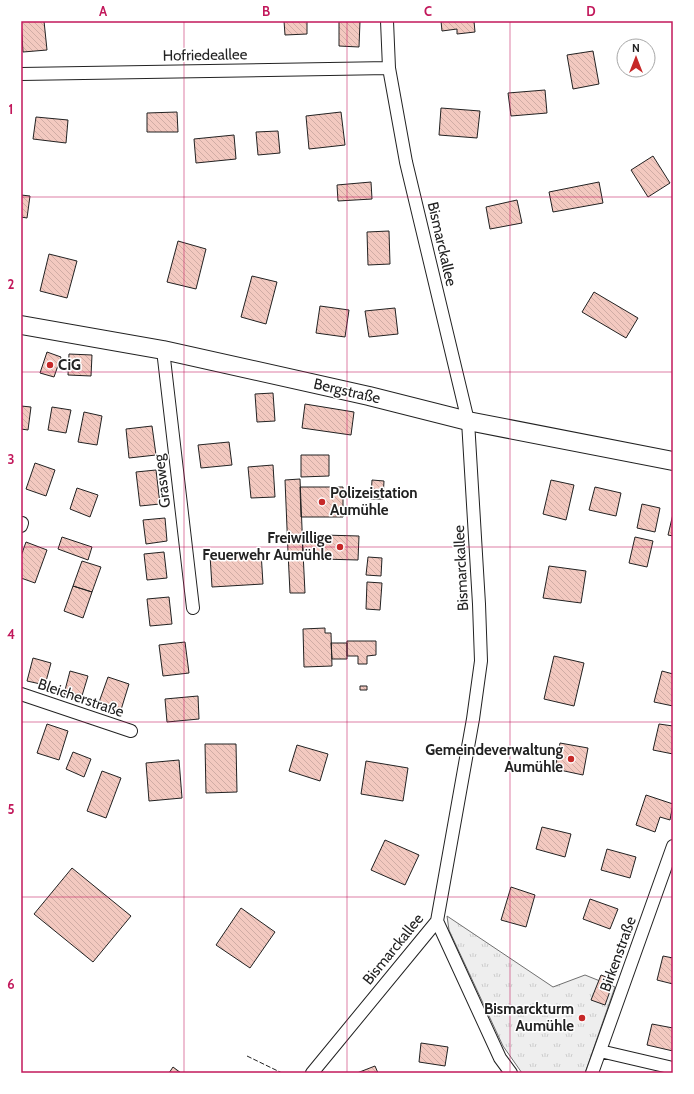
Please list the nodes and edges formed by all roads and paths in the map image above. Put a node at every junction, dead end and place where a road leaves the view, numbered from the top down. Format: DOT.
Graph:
graph roads {
  1 [pos="387,21"];
  2 [pos="389,68"];
  3 [pos="21,74"];
  4 [pos="21,325"];
  5 [pos="163,350"];
  6 [pos="468,420"];
  7 [pos="673,461"];
  8 [pos="193,608"];
  9 [pos="21,694"];
  10 [pos="131,731"];
  11 [pos="673,846"];
  12 [pos="437,921"];
  13 [pos="600,1051"];
  14 [pos="673,1068"];
  15 [pos="312,1073"];
  16 [pos="511,1073"];
  17 [pos="592,1073"];
  1 -- 2 [label="street, Bismarckallee"];
  2 -- 3 [label="street, Hofriedeallee"];
  2 -- 6 [label="street, Bismarckallee"];
  4 -- 5 [label="street, Bergstraße"];
  5 -- 6 [label="street, Bergstraße"];
  5 -- 8 [label="street, Grasweg"];
  6 -- 7 [label="street, Bergstraße"];
  6 -- 12 [label="street, Bismarckallee"];
  9 -- 10 [label="street, Bleicherstraße"];
  11 -- 13 [label="street, Birkenstraße"];
  12 -- 15 [label="street, Bismarckallee"];
  12 -- 16 [label="street"];
  13 -- 14 [label="street"];
  13 -- 17 [label="street, Birkenstraße"];
}
